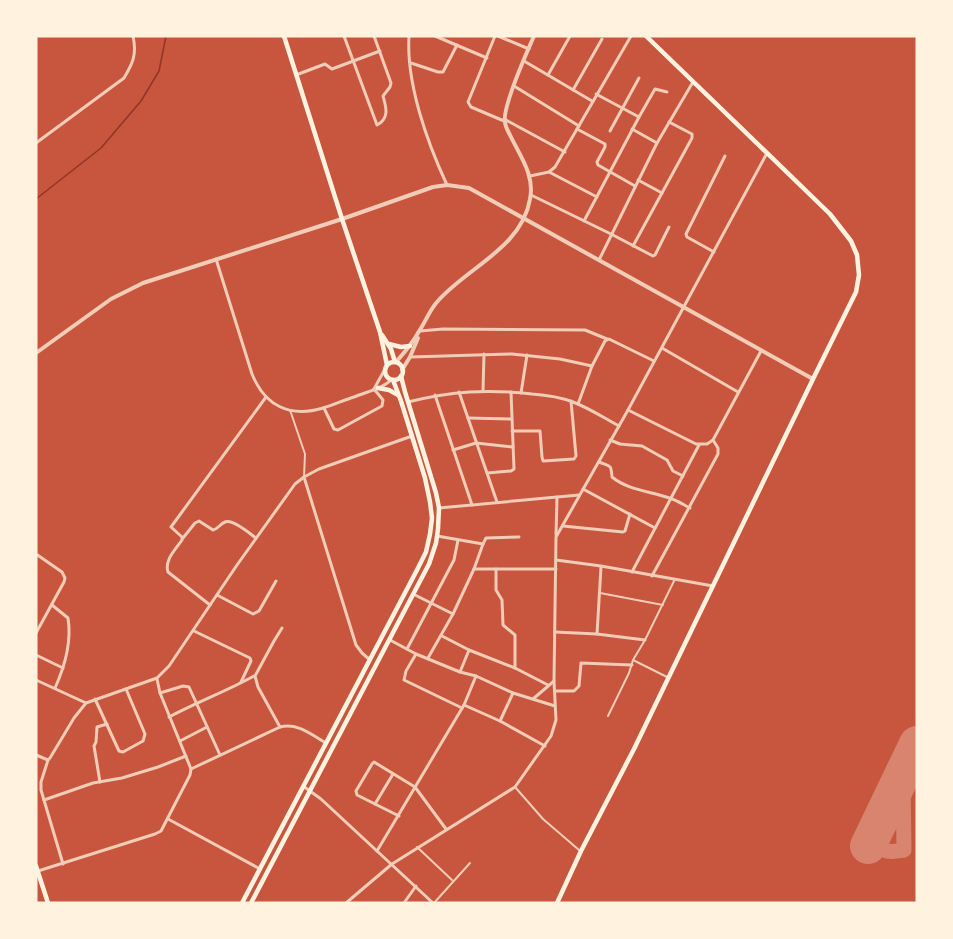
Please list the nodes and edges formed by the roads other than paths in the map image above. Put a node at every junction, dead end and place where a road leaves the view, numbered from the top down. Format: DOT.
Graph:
graph roads {
  1 [pos="133,36"];
  2 [pos="284,36"];
  3 [pos="344,36"];
  4 [pos="374,36"];
  5 [pos="409,36"];
  6 [pos="435,36"];
  7 [pos="497,36"];
  8 [pos="534,36"];
  9 [pos="570,36"];
  10 [pos="631,36"];
  11 [pos="646,36"];
  12 [pos="602,39"];
  13 [pos="458,45"];
  14 [pos="529,49"];
  15 [pos="380,51"];
  16 [pos="487,58"];
  17 [pos="354,61"];
  18 [pos="524,61"];
  19 [pos="410,63"];
  20 [pos="296,75"];
  21 [pos="548,75"];
  22 [pos="639,78"];
  23 [pos="693,82"];
  24 [pos="514,86"];
  25 [pos="573,90"];
  26 [pos="667,92"];
  27 [pos="596,94"];
  28 [pos="592,101"];
  29 [pos="622,108"];
  30 [pos="639,117"];
  31 [pos="504,120"];
  32 [pos="669,122"];
  33 [pos="578,128"];
  34 [pos="632,129"];
  35 [pos="610,131"];
  36 [pos="36,143"];
  37 [pos="657,143"];
  38 [pos="565,152"];
  39 [pos="767,153"];
  40 [pos="725,156"];
  41 [pos="549,172"];
  42 [pos="610,172"];
  43 [pos="530,176"];
  44 [pos="638,180"];
  45 [pos="447,185"];
  46 [pos="635,186"];
  47 [pos="662,193"];
  48 [pos="531,195"];
  49 [pos="597,197"];
  50 [pos="525,218"];
  51 [pos="342,219"];
  52 [pos="584,221"];
  53 [pos="669,228"];
  54 [pos="611,234"];
  55 [pos="633,246"];
  56 [pos="714,252"];
  57 [pos="216,259"];
  58 [pos="599,260"];
  59 [pos="683,307"];
  60 [pos="420,331"];
  61 [pos="380,332"];
  62 [pos="607,339"];
  63 [pos="388,343"];
  64 [pos="410,346"];
  65 [pos="662,348"];
  66 [pos="761,351"];
  67 [pos="36,353"];
  68 [pos="484,354"];
  69 [pos="527,355"];
  70 [pos="410,357"];
  71 [pos="654,361"];
  72 [pos="395,362"];
  73 [pos="592,366"];
  74 [pos="386,367"];
  75 [pos="402,373"];
  76 [pos="813,379"];
  77 [pos="392,380"];
  78 [pos="376,388"];
  79 [pos="483,391"];
  80 [pos="459,392"];
  81 [pos="511,392"];
  82 [pos="739,392"];
  83 [pos="521,393"];
  84 [pos="435,395"];
  85 [pos="399,396"];
  86 [pos="266,397"];
  87 [pos="571,401"];
  88 [pos="408,402"];
  89 [pos="578,404"];
  90 [pos="324,408"];
  91 [pos="290,410"];
  92 [pos="628,410"];
  93 [pos="468,418"];
  94 [pos="511,419"];
  95 [pos="619,426"];
  96 [pos="512,431"];
  97 [pos="412,436"];
  98 [pos="610,440"];
  99 [pos="713,440"];
  100 [pos="476,443"];
  101 [pos="699,445"];
  102 [pos="513,447"];
  103 [pos="453,450"];
  104 [pos="599,462"];
  105 [pos="487,473"];
  106 [pos="683,476"];
  107 [pos="304,477"];
  108 [pos="583,489"];
  109 [pos="579,495"];
  110 [pos="557,497"];
  111 [pos="671,499"];
  112 [pos="497,502"];
  113 [pos="472,505"];
  114 [pos="439,508"];
  115 [pos="690,508"];
  116 [pos="630,514"];
  117 [pos="563,526"];
  118 [pos="656,528"];
  119 [pos="437,536"];
  120 [pos="519,537"];
  121 [pos="556,537"];
  122 [pos="256,538"];
  123 [pos="182,540"];
  124 [pos="458,540"];
  125 [pos="483,544"];
  126 [pos="36,554"];
  127 [pos="556,560"];
  128 [pos="601,566"];
  129 [pos="496,568"];
  130 [pos="474,569"];
  131 [pos="556,569"];
  132 [pos="632,572"];
  133 [pos="652,576"];
  134 [pos="675,579"];
  135 [pos="276,581"];
  136 [pos="713,586"];
  137 [pos="598,593"];
  138 [pos="413,594"];
  139 [pos="217,595"];
  140 [pos="431,603"];
  141 [pos="52,605"];
  142 [pos="210,605"];
  143 [pos="663,605"];
  144 [pos="453,614"];
  145 [pos="36,615"];
  146 [pos="43,618"];
  147 [pos="282,628"];
  148 [pos="193,631"];
  149 [pos="555,632"];
  150 [pos="36,633"];
  151 [pos="385,633"];
  152 [pos="597,634"];
  153 [pos="441,636"];
  154 [pos="391,638"];
  155 [pos="645,640"];
  156 [pos="379,643"];
  157 [pos="386,646"];
  158 [pos="407,649"];
  159 [pos="469,650"];
  160 [pos="416,654"];
  161 [pos="36,656"];
  162 [pos="428,658"];
  163 [pos="370,660"];
  164 [pos="632,662"];
  165 [pos="63,668"];
  166 [pos="515,668"];
  167 [pos="460,672"];
  168 [pos="255,676"];
  169 [pos="476,676"];
  170 [pos="667,677"];
  171 [pos="156,678"];
  172 [pos="36,680"];
  173 [pos="554,681"];
  174 [pos="240,684"];
  175 [pos="548,686"];
  176 [pos="55,688"];
  177 [pos="126,689"];
  178 [pos="555,692"];
  179 [pos="160,693"];
  180 [pos="513,693"];
  181 [pos="95,699"];
  182 [pos="533,699"];
  183 [pos="86,703"];
  184 [pos="196,703"];
  185 [pos="463,706"];
  186 [pos="555,706"];
  187 [pos="608,716"];
  188 [pos="170,717"];
  189 [pos="500,722"];
  190 [pos="106,724"];
  191 [pos="280,726"];
  192 [pos="207,727"];
  193 [pos="180,741"];
  194 [pos="326,743"];
  195 [pos="545,746"];
  196 [pos="36,755"];
  197 [pos="220,755"];
  198 [pos="186,756"];
  199 [pos="48,760"];
  200 [pos="191,769"];
  201 [pos="393,774"];
  202 [pos="100,782"];
  203 [pos="303,786"];
  204 [pos="416,787"];
  205 [pos="515,787"];
  206 [pos="310,790"];
  207 [pos="44,800"];
  208 [pos="375,804"];
  209 [pos="399,816"];
  210 [pos="168,819"];
  211 [pos="447,829"];
  212 [pos="417,847"];
  213 [pos="377,851"];
  214 [pos="581,851"];
  215 [pos="470,862"];
  216 [pos="63,864"];
  217 [pos="392,864"];
  218 [pos="37,868"];
  219 [pos="260,869"];
  220 [pos="267,873"];
  221 [pos="453,881"];
  222 [pos="43,886"];
  223 [pos="416,886"];
  224 [pos="36,889"];
  225 [pos="348,902"];
  226 [pos="48,903"];
  227 [pos="242,903"];
  228 [pos="251,903"];
  229 [pos="404,903"];
  230 [pos="434,903"];
  231 [pos="557,903"];
  1 -- 36 [label="street"];
  2 -- 20 [label="main road"];
  3 -- 17 [label="street"];
  4 -- 15 [label="street"];
  5 -- 19 [label="street"];
  6 -- 13 [label="street"];
  7 -- 14 [label="street"];
  7 -- 16 [label="street"];
  8 -- 14 [label="street"];
  9 -- 21 [label="street"];
  10 -- 27 [label="street"];
  11 -- 23 [label="main road"];
  12 -- 25 [label="street"];
  13 -- 16 [label="street"];
  13 -- 19 [label="street"];
  14 -- 18 [label="street"];
  15 -- 17 [label="street"];
  15 -- 17 [label="street"];
  16 -- 31 [label="street"];
  17 -- 20 [label="street"];
  18 -- 21 [label="street"];
  18 -- 24 [label="street"];
  19 -- 45 [label="street"];
  20 -- 51 [label="main road"];
  21 -- 25 [label="street"];
  22 -- 29 [label="street"];
  23 -- 32 [label="street"];
  23 -- 39 [label="main road"];
  24 -- 31 [label="street"];
  24 -- 33 [label="street"];
  25 -- 28 [label="street"];
  26 -- 30 [label="street"];
  27 -- 28 [label="street"];
  27 -- 29 [label="street"];
  28 -- 33 [label="street"];
  29 -- 30 [label="street"];
  29 -- 35 [label="street"];
  30 -- 34 [label="street"];
  31 -- 38 [label="street"];
  31 -- 43 [label="street"];
  32 -- 37 [label="street"];
  32 -- 47 [label="street"];
  33 -- 38 [label="street"];
  33 -- 42 [label="street"];
  34 -- 37 [label="street"];
  34 -- 42 [label="street"];
  37 -- 44 [label="street"];
  38 -- 41 [label="street"];
  39 -- 56 [label="street"];
  39 -- 76 [label="main road"];
  40 -- 56 [label="street"];
  41 -- 43 [label="street"];
  41 -- 49 [label="street"];
  42 -- 46 [label="street"];
  42 -- 49 [label="street"];
  43 -- 48 [label="street"];
  44 -- 46 [label="street"];
  44 -- 47 [label="street"];
  45 -- 50 [label="street"];
  45 -- 51 [label="street"];
  46 -- 54 [label="street"];
  47 -- 55 [label="street"];
  48 -- 50 [label="street"];
  48 -- 52 [label="street"];
  49 -- 52 [label="street"];
  50 -- 58 [label="street"];
  50 -- 60 [label="street"];
  51 -- 57 [label="street"];
  51 -- 61 [label="main road"];
  52 -- 54 [label="street"];
  53 -- 55 [label="street"];
  54 -- 55 [label="street"];
  54 -- 58 [label="street"];
  56 -- 59 [label="street"];
  57 -- 67 [label="street"];
  57 -- 86 [label="street"];
  58 -- 59 [label="street"];
  59 -- 65 [label="street"];
  59 -- 66 [label="street"];
  60 -- 62 [label="street"];
  60 -- 64 [label="street"];
  60 -- 70 [label="street"];
  61 -- 63 [label="main road"];
  61 -- 74 [label="main road"];
  62 -- 71 [label="street"];
  62 -- 73 [label="street"];
  63 -- 64 [label="main road"];
  63 -- 72 [label="main road"];
  64 -- 72 [label="street"];
  65 -- 71 [label="street"];
  65 -- 82 [label="street"];
  66 -- 76 [label="street"];
  66 -- 82 [label="street"];
  68 -- 69 [label="street"];
  68 -- 70 [label="street"];
  68 -- 79 [label="street"];
  69 -- 73 [label="street"];
  69 -- 83 [label="street"];
  70 -- 75 [label="street"];
  71 -- 92 [label="street"];
  72 -- 74 [label="main road"];
  72 -- 75 [label="main road"];
  73 -- 89 [label="street"];
  74 -- 77 [label="main road"];
  74 -- 78 [label="street"];
  75 -- 77 [label="main road"];
  75 -- 88 [label="main road"];
  76 -- 136 [label="main road"];
  77 -- 78 [label="street"];
  77 -- 85 [label="main road"];
  78 -- 85 [label="main road"];
  78 -- 90 [label="street"];
  78 -- 90 [label="street"];
  79 -- 80 [label="street"];
  79 -- 81 [label="street"];
  80 -- 84 [label="street"];
  80 -- 93 [label="street"];
  81 -- 83 [label="street"];
  81 -- 94 [label="street"];
  82 -- 99 [label="street"];
  83 -- 87 [label="street"];
  84 -- 88 [label="street"];
  84 -- 103 [label="street"];
  85 -- 97 [label="main road"];
  86 -- 91 [label="street"];
  86 -- 123 [label="street"];
  87 -- 89 [label="street"];
  87 -- 96 [label="street"];
  88 -- 114 [label="main road"];
  89 -- 95 [label="street"];
  90 -- 91 [label="street"];
  91 -- 107 [label="street"];
  92 -- 95 [label="street"];
  92 -- 101 [label="street"];
  93 -- 94 [label="street"];
  93 -- 100 [label="street"];
  94 -- 96 [label="street"];
  95 -- 98 [label="street"];
  96 -- 102 [label="street"];
  97 -- 107 [label="street"];
  97 -- 151 [label="main road"];
  98 -- 104 [label="street"];
  98 -- 106 [label="street"];
  99 -- 101 [label="street"];
  99 -- 115 [label="street"];
  100 -- 102 [label="street"];
  100 -- 103 [label="street"];
  100 -- 105 [label="street"];
  101 -- 106 [label="street"];
  102 -- 105 [label="street"];
  103 -- 113 [label="street"];
  104 -- 108 [label="street"];
  104 -- 111 [label="street"];
  105 -- 112 [label="street"];
  106 -- 111 [label="street"];
  107 -- 122 [label="street"];
  107 -- 163 [label="street"];
  108 -- 109 [label="street"];
  108 -- 116 [label="street"];
  109 -- 110 [label="street"];
  109 -- 117 [label="street"];
  110 -- 112 [label="street"];
  110 -- 121 [label="street"];
  111 -- 115 [label="street"];
  111 -- 118 [label="street"];
  112 -- 113 [label="street"];
  113 -- 114 [label="street"];
  114 -- 119 [label="main road"];
  115 -- 133 [label="street"];
  116 -- 117 [label="street"];
  116 -- 118 [label="street"];
  117 -- 121 [label="street"];
  118 -- 132 [label="street"];
  119 -- 124 [label="street"];
  119 -- 138 [label="main road"];
  120 -- 125 [label="street"];
  121 -- 127 [label="street"];
  122 -- 123 [label="street"];
  122 -- 139 [label="street"];
  123 -- 142 [label="street"];
  124 -- 125 [label="street"];
  124 -- 140 [label="street"];
  125 -- 130 [label="street"];
  126 -- 141 [label="street"];
  127 -- 128 [label="street"];
  127 -- 131 [label="street"];
  128 -- 132 [label="street"];
  128 -- 137 [label="street"];
  129 -- 130 [label="street"];
  129 -- 131 [label="street"];
  129 -- 166 [label="street"];
  130 -- 144 [label="street"];
  131 -- 149 [label="street"];
  132 -- 133 [label="street"];
  133 -- 134 [label="street"];
  134 -- 136 [label="street"];
  134 -- 143 [label="street"];
  135 -- 139 [label="street"];
  136 -- 170 [label="main road"];
  137 -- 143 [label="street"];
  137 -- 152 [label="street"];
  138 -- 140 [label="street"];
  138 -- 154 [label="main road"];
  139 -- 142 [label="street"];
  140 -- 144 [label="street"];
  140 -- 158 [label="street"];
  141 -- 146 [label="street"];
  141 -- 165 [label="street"];
  142 -- 148 [label="street"];
  143 -- 155 [label="street"];
  144 -- 153 [label="street"];
  145 -- 146 [label="street"];
  146 -- 150 [label="street"];
  147 -- 168 [label="street"];
  148 -- 171 [label="street"];
  148 -- 174 [label="street"];
  149 -- 152 [label="street"];
  149 -- 173 [label="street"];
  151 -- 154 [label="main road"];
  151 -- 156 [label="main road"];
  152 -- 155 [label="street"];
  153 -- 159 [label="street"];
  153 -- 162 [label="street"];
  154 -- 157 [label="main road"];
  154 -- 158 [label="street"];
  155 -- 164 [label="street"];
  156 -- 157 [label="main road"];
  156 -- 163 [label="main road"];
  157 -- 206 [label="main road"];
  158 -- 160 [label="street"];
  159 -- 166 [label="street"];
  159 -- 167 [label="street"];
  160 -- 162 [label="street"];
  160 -- 185 [label="street"];
  161 -- 165 [label="street"];
  162 -- 167 [label="street"];
  163 -- 194 [label="main road"];
  164 -- 170 [label="street"];
  164 -- 178 [label="street"];
  164 -- 187 [label="street"];
  165 -- 176 [label="street"];
  166 -- 175 [label="street"];
  167 -- 169 [label="street"];
  168 -- 174 [label="street"];
  168 -- 191 [label="street"];
  169 -- 180 [label="street"];
  169 -- 185 [label="street"];
  170 -- 214 [label="main road"];
  171 -- 177 [label="street"];
  171 -- 179 [label="street"];
  172 -- 176 [label="street"];
  173 -- 175 [label="street"];
  173 -- 178 [label="street"];
  174 -- 184 [label="street"];
  175 -- 182 [label="street"];
  176 -- 183 [label="street"];
  177 -- 181 [label="street"];
  177 -- 190 [label="street"];
  178 -- 186 [label="street"];
  179 -- 184 [label="street"];
  179 -- 188 [label="street"];
  180 -- 182 [label="street"];
  180 -- 189 [label="street"];
  181 -- 183 [label="street"];
  181 -- 190 [label="street"];
  182 -- 186 [label="street"];
  183 -- 199 [label="street"];
  184 -- 188 [label="street"];
  184 -- 192 [label="street"];
  185 -- 189 [label="street"];
  185 -- 204 [label="street"];
  186 -- 195 [label="street"];
  188 -- 193 [label="street"];
  189 -- 195 [label="street"];
  190 -- 202 [label="street"];
  191 -- 194 [label="street"];
  191 -- 197 [label="street"];
  192 -- 193 [label="street"];
  192 -- 197 [label="street"];
  193 -- 198 [label="street"];
  194 -- 203 [label="main road"];
  195 -- 205 [label="street"];
  196 -- 199 [label="street"];
  197 -- 200 [label="street"];
  198 -- 200 [label="street"];
  198 -- 202 [label="street"];
  199 -- 207 [label="street"];
  200 -- 210 [label="street"];
  201 -- 204 [label="street"];
  201 -- 208 [label="street"];
  201 -- 208 [label="street"];
  202 -- 207 [label="street"];
  203 -- 206 [label="street"];
  203 -- 219 [label="main road"];
  204 -- 209 [label="street"];
  204 -- 211 [label="street"];
  205 -- 211 [label="street"];
  205 -- 214 [label="street"];
  206 -- 213 [label="street"];
  206 -- 220 [label="main road"];
  207 -- 216 [label="street"];
  208 -- 209 [label="street"];
  209 -- 213 [label="street"];
  210 -- 216 [label="street"];
  210 -- 219 [label="street"];
  211 -- 212 [label="street"];
  212 -- 217 [label="street"];
  212 -- 221 [label="street"];
  213 -- 217 [label="street"];
  214 -- 231 [label="main road"];
  215 -- 221 [label="street"];
  216 -- 218 [label="street"];
  217 -- 223 [label="street"];
  217 -- 225 [label="street"];
  218 -- 222 [label="main road"];
  219 -- 220 [label="main road"];
  219 -- 227 [label="main road"];
  220 -- 228 [label="main road"];
  221 -- 230 [label="street"];
  222 -- 224 [label="street"];
  222 -- 226 [label="main road"];
  223 -- 229 [label="street"];
  223 -- 230 [label="street"];
}
